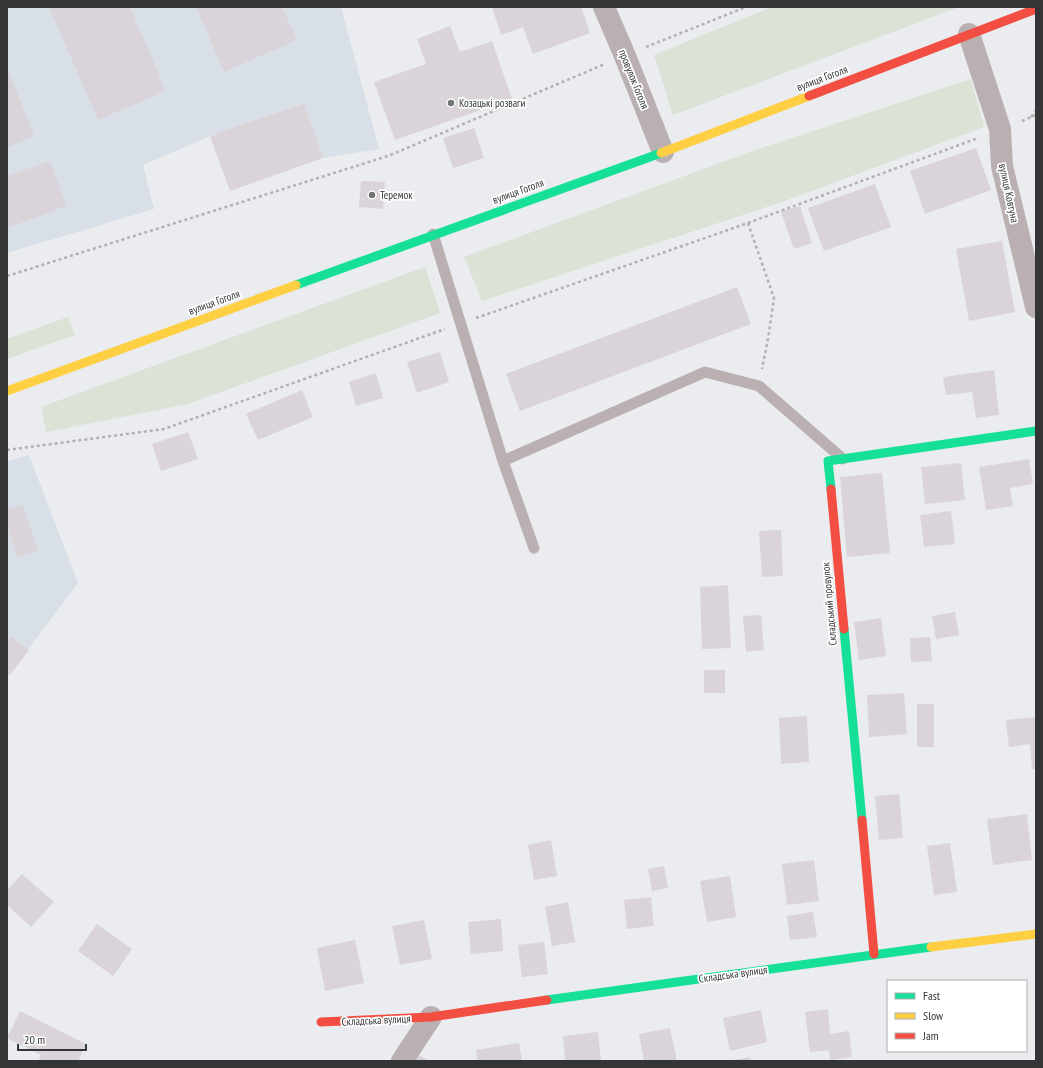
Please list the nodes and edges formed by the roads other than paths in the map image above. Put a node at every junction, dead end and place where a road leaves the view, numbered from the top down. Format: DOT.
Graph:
graph roads {
  1 [pos="604,7"];
  2 [pos="1036,9"];
  3 [pos="969,34"];
  4 [pos="663,152"];
  5 [pos="433,234"];
  6 [pos="1036,307"];
  7 [pos="7,391"];
  8 [pos="1036,431"];
  9 [pos="843,459"];
  10 [pos="503,462"];
  11 [pos="534,548"];
  12 [pos="1036,934"];
  13 [pos="874,954"];
  14 [pos="431,1017"];
  15 [pos="321,1022"];
  16 [pos="402,1061"];
  1 -- 4 [label="street, провулок Гоголя"];
  2 -- 3 [label="street, вулиця Гоголя"];
  3 -- 4 [label="street, вулиця Гоголя"];
  3 -- 6 [label="street, вулиця Ковтуна"];
  4 -- 5 [label="street, вулиця Гоголя"];
  5 -- 7 [label="street, вулиця Гоголя"];
  5 -- 10 [label="lane"];
  8 -- 9 [label="street, Складський провулок"];
  9 -- 10 [label="lane"];
  9 -- 13 [label="street, Складський провулок"];
  10 -- 11 [label="lane"];
  12 -- 13 [label="street, Складська вулиця"];
  13 -- 14 [label="street, Складська вулиця"];
  14 -- 15 [label="street, Складська вулиця"];
  14 -- 16 [label="street, Складська вулиця"];
}
